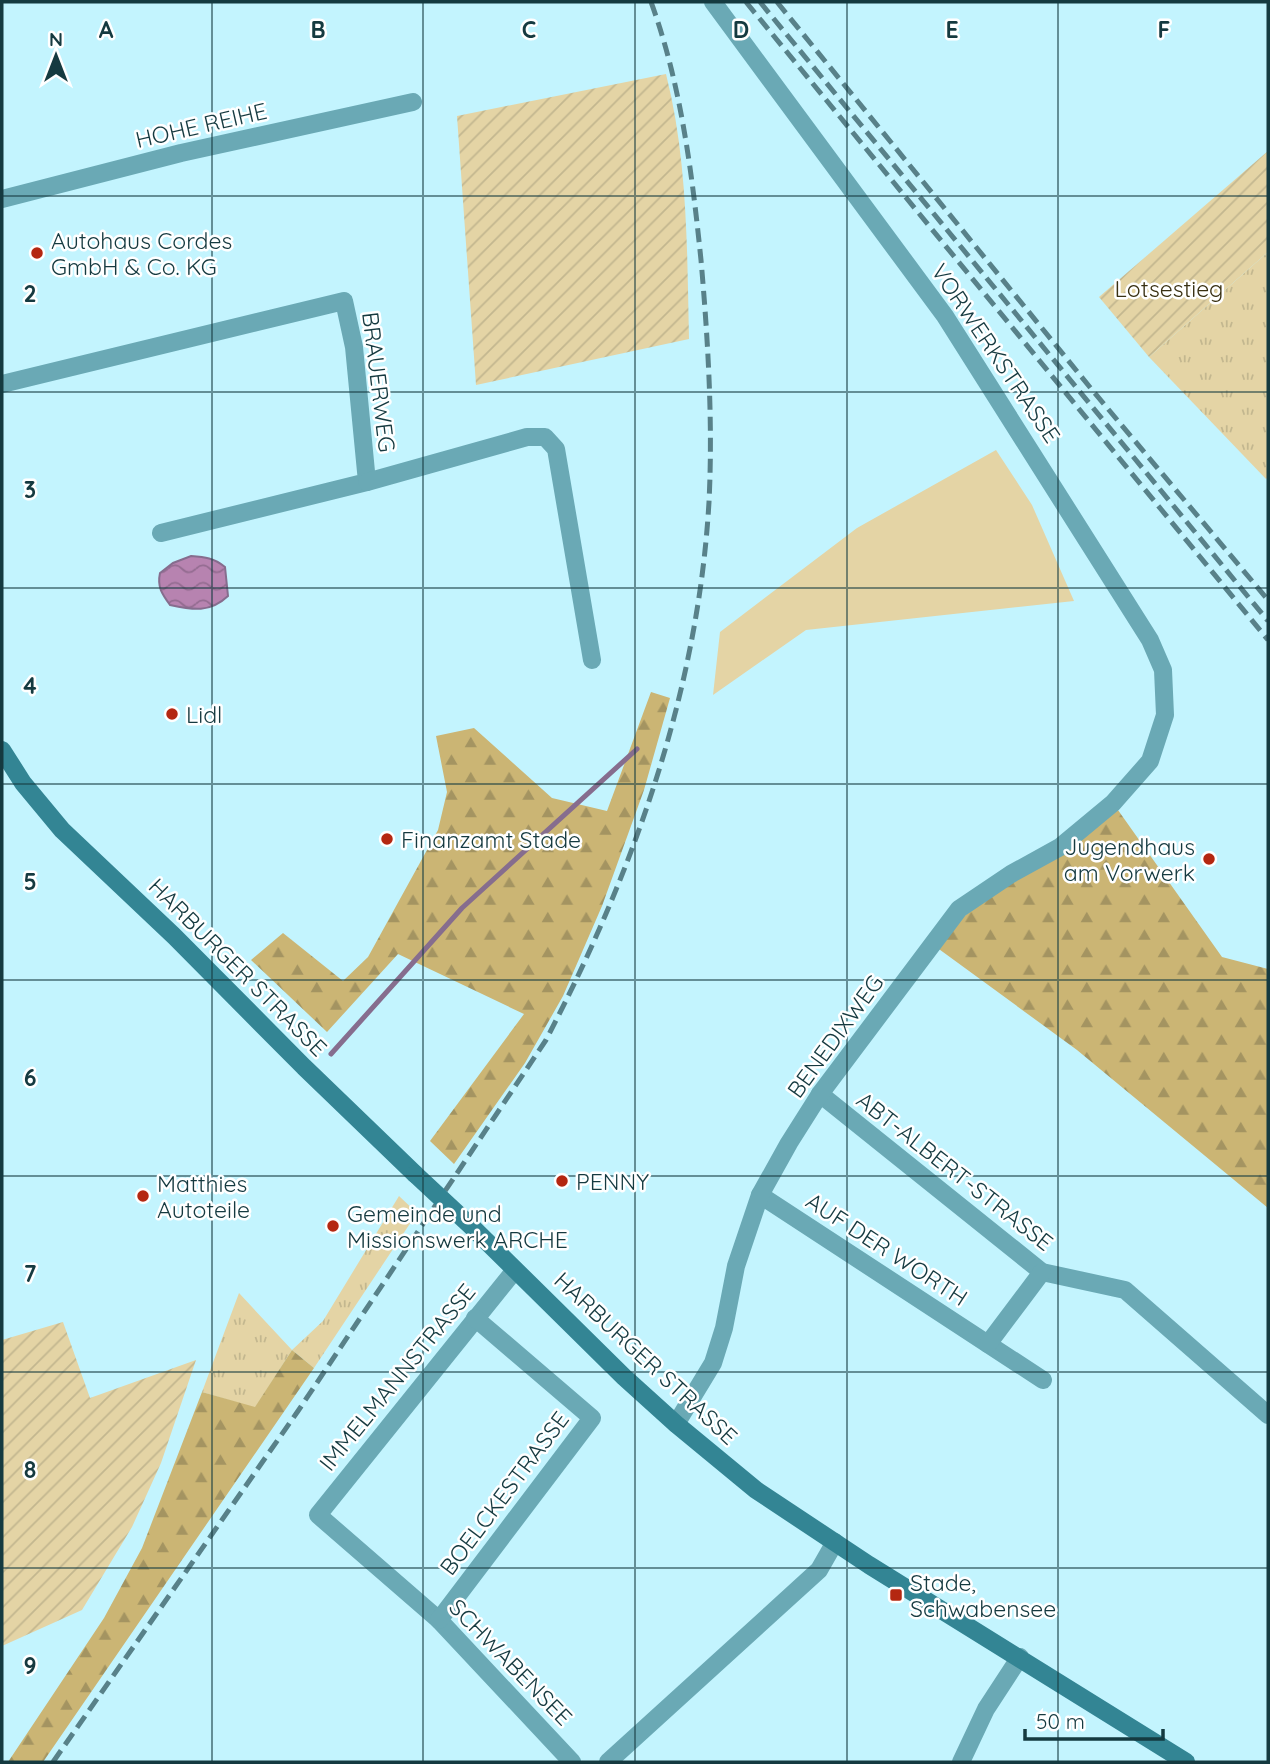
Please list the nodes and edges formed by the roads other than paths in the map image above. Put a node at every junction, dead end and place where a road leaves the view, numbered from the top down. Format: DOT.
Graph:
graph roads {
  1 [pos="713,2"];
  2 [pos="412,102"];
  3 [pos="2,199"];
  4 [pos="2,384"];
  5 [pos="367,482"];
  6 [pos="161,533"];
  7 [pos="592,660"];
  8 [pos="2,750"];
  9 [pos="1150,761"];
  10 [pos="820,1094"];
  11 [pos="760,1195"];
  12 [pos="515,1270"];
  13 [pos="1042,1272"];
  14 [pos="475,1318"];
  15 [pos="988,1344"];
  16 [pos="1043,1380"];
  17 [pos="1268,1415"];
  18 [pos="676,1424"];
  19 [pos="318,1516"];
  20 [pos="835,1542"];
  21 [pos="439,1620"];
  22 [pos="1020,1657"];
  23 [pos="572,1762"];
  24 [pos="608,1762"];
  25 [pos="961,1762"];
  26 [pos="1186,1762"];
  1 -- 9 [label="street, VORWERKSTRASSE"];
  2 -- 3 [label="street, HOHE REIHE"];
  4 -- 5 [label="street, BRAUERWEG"];
  5 -- 6 [label="street, BRAUERWEG"];
  5 -- 7 [label="street"];
  8 -- 12 [label="main road, HARBURGER STRASSE, bridge"];
  9 -- 10 [label="street, BENEDIXWEG"];
  10 -- 11 [label="street, BENEDIXWEG"];
  10 -- 13 [label="street, ABT-ALBERT-STRASSE"];
  11 -- 15 [label="street, AUF DER WORTH"];
  11 -- 18 [label="street, BENEDIXWEG"];
  12 -- 14 [label="street, IMMELMANNSTRASSE"];
  12 -- 18 [label="main road, HARBURGER STRASSE"];
  13 -- 15 [label="street"];
  13 -- 17 [label="street, ABT-ALBERT-STRASSE"];
  14 -- 19 [label="street, IMMELMANNSTRASSE"];
  14 -- 21 [label="street, BOELCKESTRASSE"];
  15 -- 16 [label="street, AUF DER WORTH"];
  18 -- 20 [label="main road, HARBURGER STRASSE"];
  19 -- 21 [label="street, SCHWABENSEE"];
  20 -- 22 [label="main road, HARBURGER STRASSE"];
  20 -- 24 [label="street"];
  21 -- 23 [label="street, SCHWABENSEE"];
  22 -- 25 [label="street"];
  22 -- 26 [label="main road, HARBURGER STRASSE"];
}
